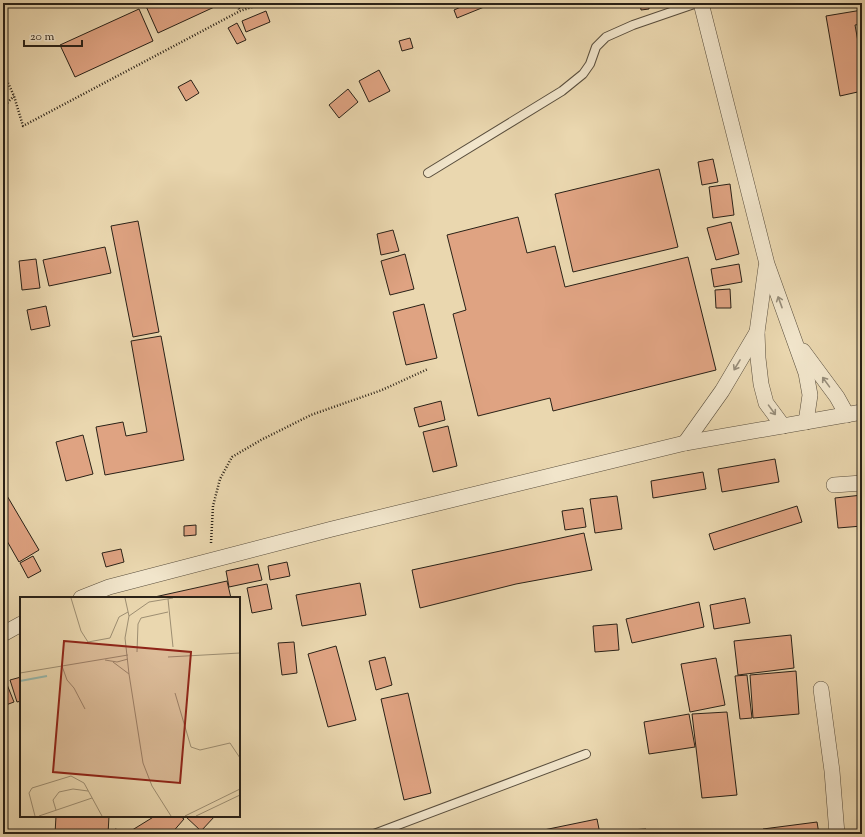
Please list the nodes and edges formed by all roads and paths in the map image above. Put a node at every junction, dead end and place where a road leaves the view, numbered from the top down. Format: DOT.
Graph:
graph roads {
  1 [pos="236,3"];
  2 [pos="264,3"];
  3 [pos="697,3"];
  4 [pos="700,3"];
  5 [pos="240,12"];
  6 [pos="3,72"];
  7 [pos="14,96"];
  8 [pos="3,106"];
  9 [pos="428,173"];
  10 [pos="766,264"];
  11 [pos="757,332"];
  12 [pos="794,338"];
  13 [pos="428,369"];
  14 [pos="862,412"];
  15 [pos="847,415"];
  16 [pos="806,422"];
  17 [pos="783,426"];
  18 [pos="685,444"];
  19 [pos="862,483"];
  20 [pos="834,485"];
  21 [pos="213,561"];
  22 [pos="84,597"];
  23 [pos="20,625"];
  24 [pos="3,634"];
  25 [pos="821,689"];
  26 [pos="586,754"];
  27 [pos="374,834"];
  28 [pos="837,834"];
  1 -- 5 [label="path"];
  2 -- 5 [label="path"];
  3 -- 9 [label="lane"];
  4 -- 10 [label="street"];
  5 -- 7 [label="path"];
  6 -- 7 [label="path"];
  7 -- 8 [label="path"];
  10 -- 11 [label="street"];
  12 -- 10 [label="street, one-way"];
  11 -- 17 [label="street, one-way"];
  11 -- 18 [label="street, one-way"];
  15 -- 12 [label="street, one-way"];
  12 -- 16 [label="street"];
  13 -- 21 [label="path"];
  14 -- 15 [label="street"];
  15 -- 16 [label="street"];
  16 -- 17 [label="street"];
  17 -- 18 [label="street"];
  18 -- 21 [label="street"];
  19 -- 20 [label="street"];
  21 -- 22 [label="street"];
  23 -- 24 [label="street"];
  25 -- 28 [label="street"];
  26 -- 27 [label="lane"];
}
